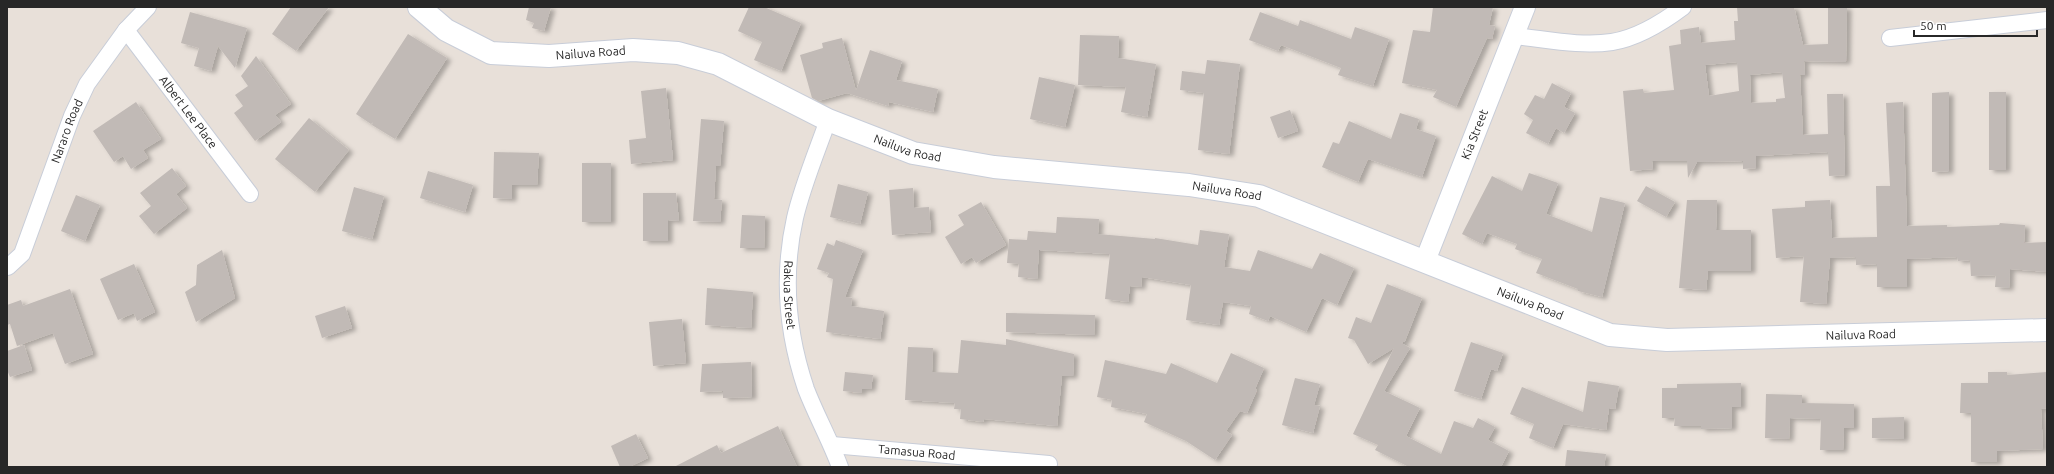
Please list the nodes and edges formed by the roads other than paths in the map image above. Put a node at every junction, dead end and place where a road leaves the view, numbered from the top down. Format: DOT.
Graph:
graph roads {
  1 [pos="148,7"];
  2 [pos="419,7"];
  3 [pos="1526,7"];
  4 [pos="1683,7"];
  5 [pos="2047,20"];
  6 [pos="126,30"];
  7 [pos="1514,36"];
  8 [pos="1890,38"];
  9 [pos="828,120"];
  10 [pos="250,194"];
  11 [pos="1425,261"];
  12 [pos="8,267"];
  13 [pos="2047,330"];
  14 [pos="832,445"];
  15 [pos="1049,464"];
  16 [pos="840,467"];
  1 -- 6 [label="street, Nararo Road"];
  2 -- 9 [label="main road, Nailuva Road"];
  3 -- 7 [label="street, Kia Street"];
  4 -- 7 [label="street"];
  5 -- 8 [label="street"];
  6 -- 10 [label="street, Albert Lee Place"];
  6 -- 12 [label="street, Nararo Road"];
  7 -- 11 [label="street, Kia Street"];
  9 -- 11 [label="main road, Nailuva Road"];
  9 -- 14 [label="street, Rakua Street"];
  11 -- 13 [label="main road, Nailuva Road"];
  14 -- 15 [label="street, Tamasua Road"];
  14 -- 16 [label="street, Rakua Street"];
}
